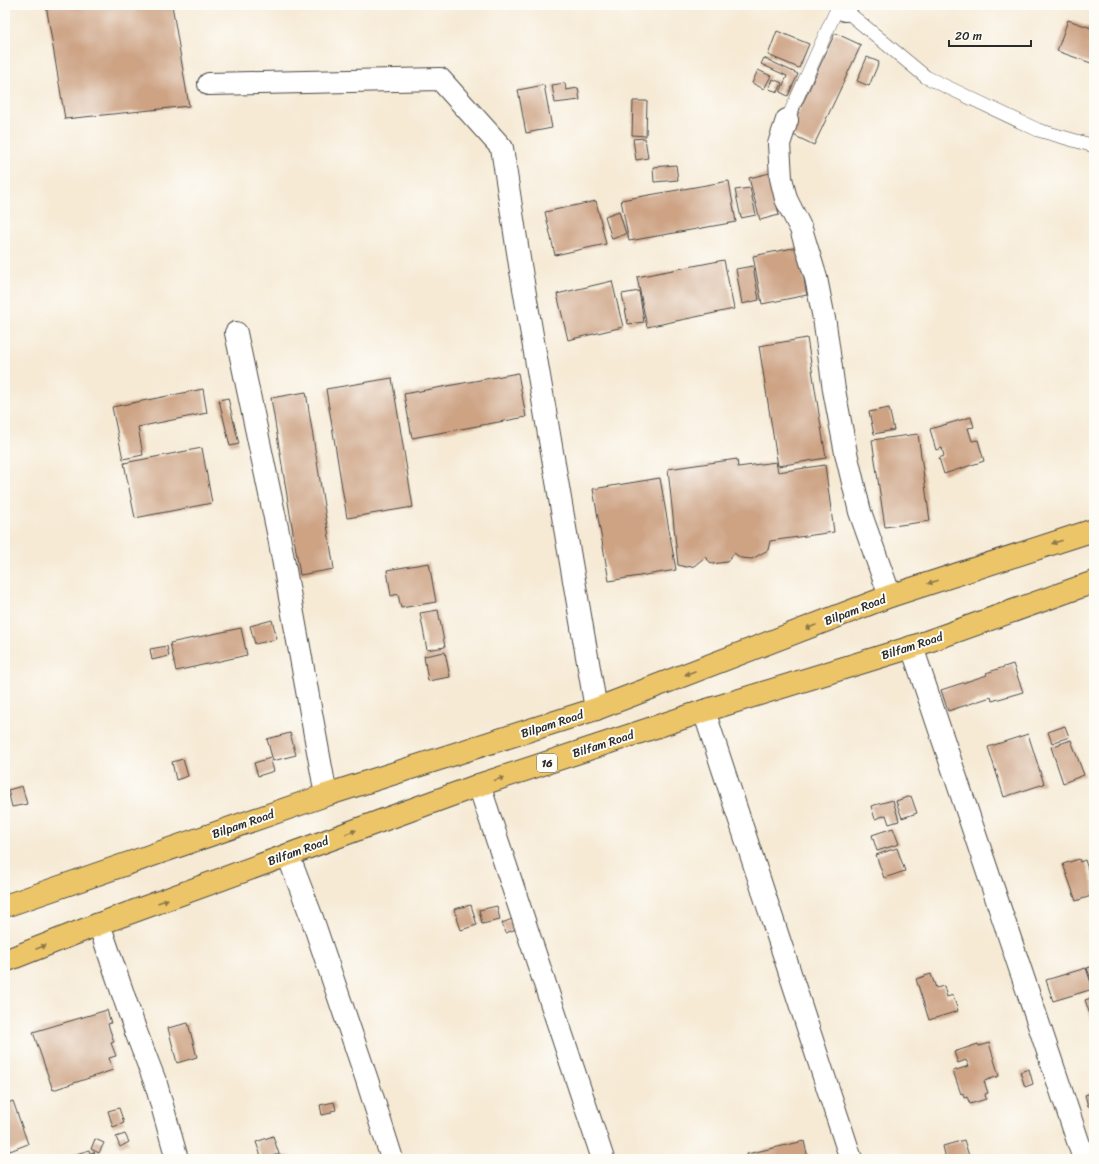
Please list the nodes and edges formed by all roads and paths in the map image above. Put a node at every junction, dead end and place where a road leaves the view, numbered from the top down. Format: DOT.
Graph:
graph roads {
  1 [pos="846,7"];
  2 [pos="209,84"];
  3 [pos="787,120"];
  4 [pos="1094,146"];
  5 [pos="236,333"];
  6 [pos="1094,530"];
  7 [pos="1094,582"];
  8 [pos="890,596"];
  9 [pos="912,647"];
  10 [pos="596,709"];
  11 [pos="704,711"];
  12 [pos="479,785"];
  13 [pos="326,795"];
  14 [pos="288,855"];
  15 [pos="5,906"];
  16 [pos="99,924"];
  17 [pos="5,961"];
  18 [pos="178,1159"];
  19 [pos="392,1159"];
  20 [pos="603,1159"];
  21 [pos="851,1159"];
  22 [pos="1084,1159"];
  1 -- 3 [label="lane"];
  1 -- 4 [label="lane"];
  2 -- 10 [label="street"];
  3 -- 8 [label="street"];
  5 -- 13 [label="street"];
  6 -- 8 [label="main road, Bilpam Road, one-way"];
  7 -- 9 [label="main road, Bilfam Road / 16"];
  8 -- 10 [label="main road, Bilpam Road, one-way"];
  9 -- 11 [label="main road, Bilfam Road / 16"];
  9 -- 22 [label="street"];
  10 -- 13 [label="main road, Bilpam Road"];
  12 -- 11 [label="main road, Bilfam Road / 16, one-way"];
  11 -- 21 [label="street"];
  14 -- 12 [label="main road, Bilfam Road / 16, one-way"];
  12 -- 20 [label="street"];
  13 -- 15 [label="main road, Bilpam Road"];
  16 -- 14 [label="main road, Bilfam Road / 16, one-way"];
  14 -- 19 [label="street"];
  17 -- 16 [label="main road, Bilfam Road / 16, one-way"];
  16 -- 18 [label="street"];
}
